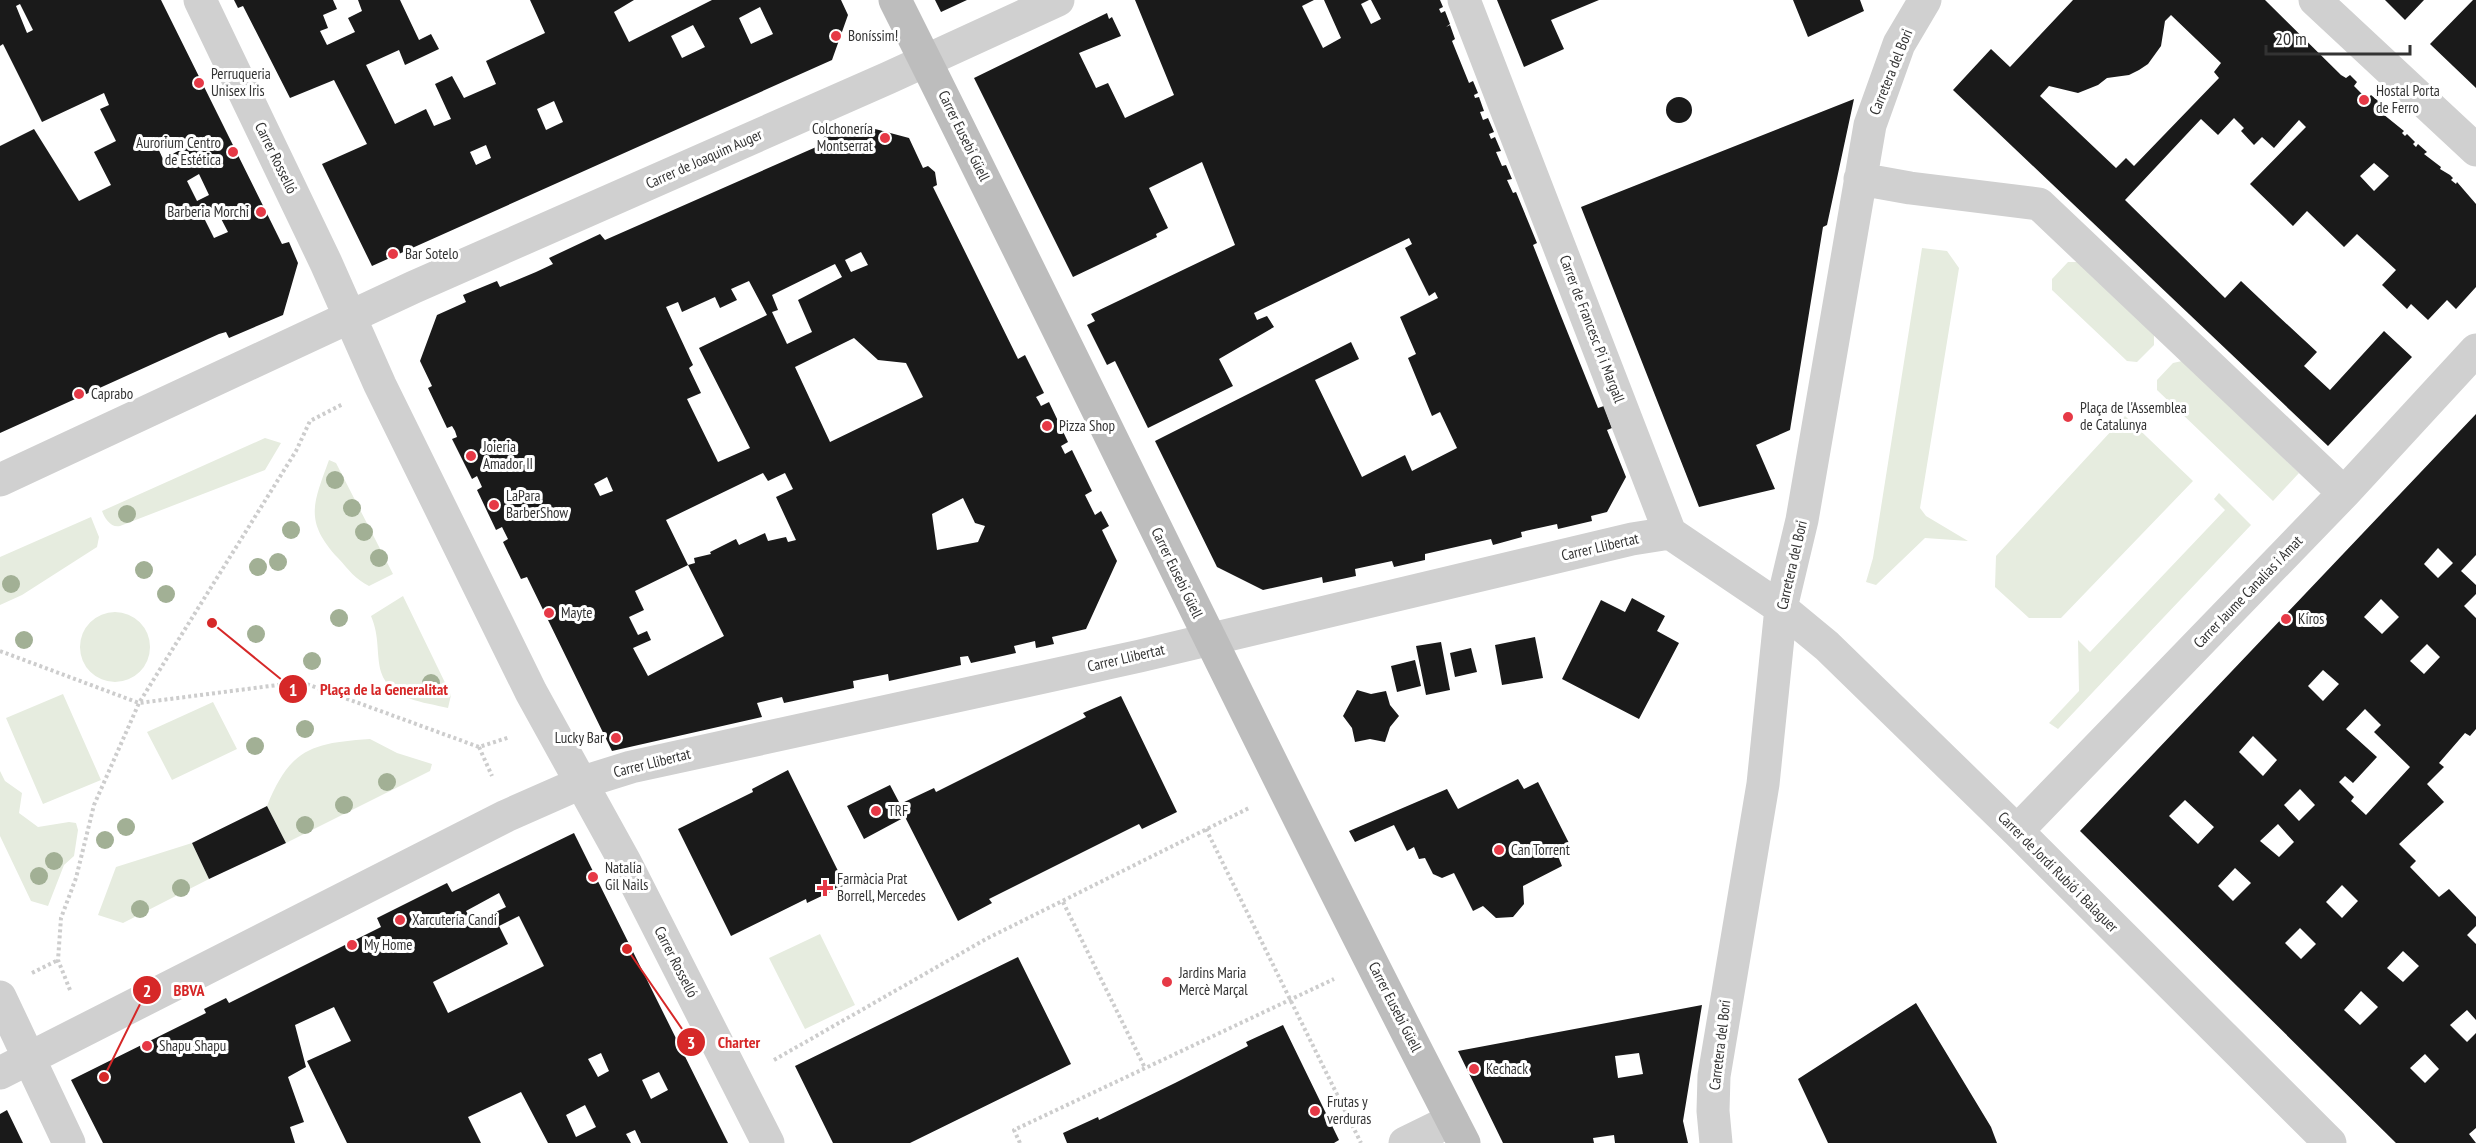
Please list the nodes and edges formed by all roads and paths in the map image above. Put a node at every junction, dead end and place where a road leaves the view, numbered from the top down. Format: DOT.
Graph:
graph roads {
  1 [pos="200,0"];
  2 [pos="896,0"];
  3 [pos="1058,0"];
  4 [pos="1464,0"];
  5 [pos="1925,0"];
  6 [pos="2315,0"];
  7 [pos="926,60"];
  8 [pos="2476,150"];
  9 [pos="1860,179"];
  10 [pos="350,317"];
  11 [pos="2476,350"];
  12 [pos="310,421"];
  13 [pos="0,480"];
  14 [pos="2344,493"];
  15 [pos="1670,532"];
  16 [pos="1781,608"];
  17 [pos="1209,639"];
  18 [pos="0,651"];
  19 [pos="139,703"];
  20 [pos="546,718"];
  21 [pos="583,782"];
  22 [pos="1252,806"];
  23 [pos="1206,829"];
  24 [pos="2017,831"];
  25 [pos="1063,902"];
  26 [pos="1337,978"];
  27 [pos="70,991"];
  28 [pos="0,997"];
  29 [pos="1290,999"];
  30 [pos="28,1058"];
  31 [pos="1145,1068"];
  32 [pos="0,1073"];
  33 [pos="735,1079"];
  34 [pos="1458,1132"];
  35 [pos="69,1143"];
  36 [pos="768,1143"];
  37 [pos="1020,1143"];
  38 [pos="1361,1143"];
  39 [pos="1405,1143"];
  40 [pos="1716,1143"];
  41 [pos="2330,1143"];
  1 -- 10 [label="street, Carrer Rosselló"];
  2 -- 7 [label="street, Carrer Eusebi Güell"];
  3 -- 7 [label="street, Carrer de Joaquim Auger"];
  4 -- 15 [label="street, Carrer de Francesc Pi i Margall"];
  5 -- 9 [label="street, Carretera del Bori"];
  6 -- 8 [label="street"];
  7 -- 10 [label="street, Carrer de Joaquim Auger"];
  7 -- 17 [label="street, Carrer Eusebi Güell"];
  9 -- 14 [label="street"];
  9 -- 16 [label="street, Carretera del Bori"];
  10 -- 13 [label="street, Carrer de Joaquim Auger"];
  10 -- 20 [label="street, Carrer Rosselló"];
  11 -- 14 [label="street, Carrer Jaume Canalias i Amat"];
  12 -- 19 [label="path"];
  14 -- 24 [label="street, Carrer Jaume Canalias i Amat"];
  15 -- 16 [label="street"];
  15 -- 17 [label="street, Carrer Llibertat"];
  16 -- 24 [label="street, Carrer de Jordi Rubió i Balaguer"];
  16 -- 40 [label="street, Carretera del Bori"];
  17 -- 21 [label="street, Carrer Llibertat"];
  17 -- 34 [label="street, Carrer Eusebi Güell"];
  18 -- 19 [label="path"];
  19 -- 20 [label="path"];
  19 -- 27 [label="path"];
  20 -- 21 [label="street, Carrer Rosselló"];
  21 -- 30 [label="street, Carrer Llibertat"];
  21 -- 33 [label="street, Carrer Rosselló"];
  22 -- 23 [label="path"];
  23 -- 25 [label="path"];
  23 -- 29 [label="path"];
  24 -- 41 [label="street, Carrer de Jordi Rubió i Balaguer"];
  25 -- 31 [label="path"];
  25 -- 33 [label="path"];
  26 -- 29 [label="path"];
  28 -- 30 [label="street"];
  29 -- 31 [label="path"];
  29 -- 38 [label="path"];
  30 -- 32 [label="street"];
  30 -- 35 [label="street"];
  31 -- 37 [label="path"];
  33 -- 36 [label="street, Carrer Rosselló"];
  34 -- 39 [label="street"];
}
